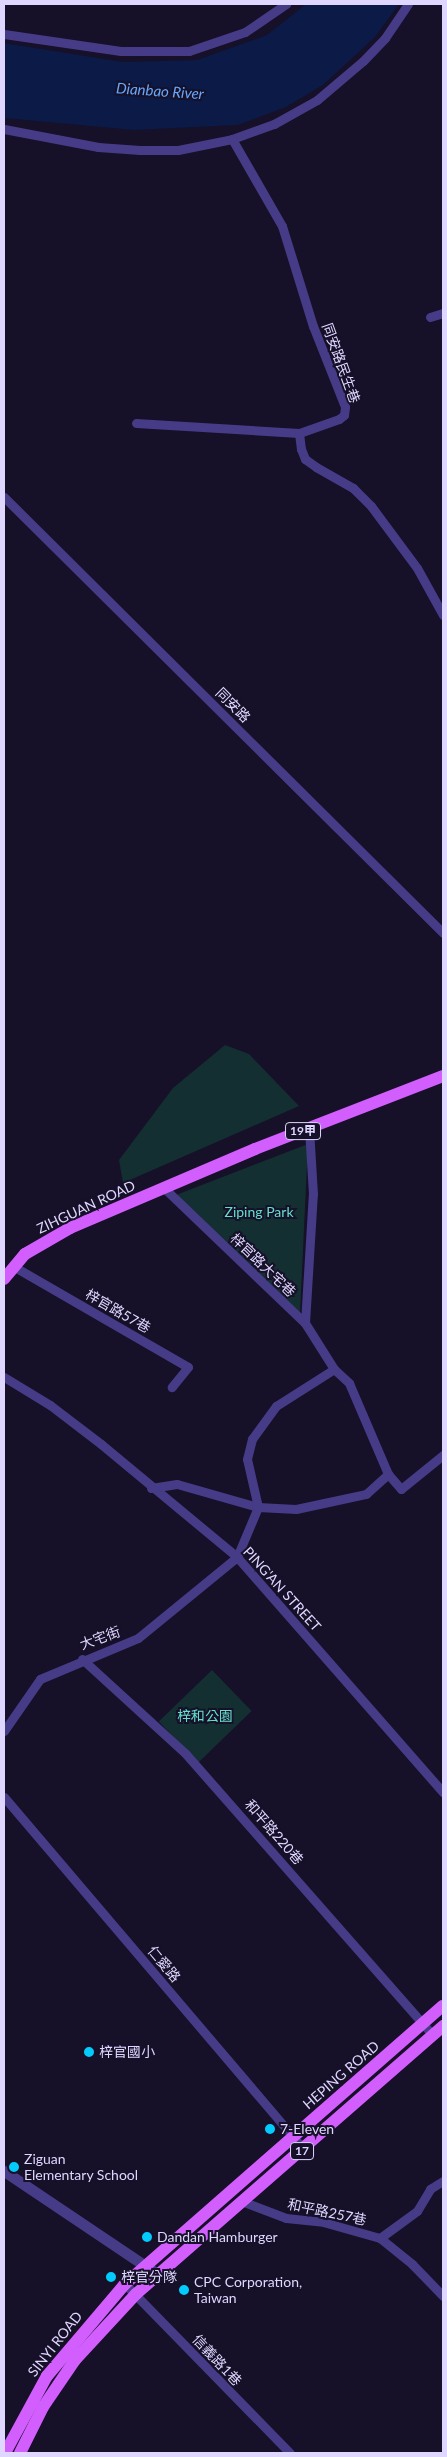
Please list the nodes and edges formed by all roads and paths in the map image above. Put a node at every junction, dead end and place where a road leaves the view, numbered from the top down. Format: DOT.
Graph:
graph roads {
  1 [pos="286,4"];
  2 [pos="408,4"];
  3 [pos="4,34"];
  4 [pos="4,129"];
  5 [pos="232,139"];
  6 [pos="443,312"];
  7 [pos="430,317"];
  8 [pos="136,423"];
  9 [pos="299,433"];
  10 [pos="4,497"];
  11 [pos="443,615"];
  12 [pos="443,933"];
  13 [pos="443,1076"];
  14 [pos="310,1128"];
  15 [pos="163,1187"];
  16 [pos="13,1266"];
  17 [pos="4,1279"];
  18 [pos="305,1323"];
  19 [pos="334,1369"];
  20 [pos="4,1377"];
  21 [pos="172,1387"];
  22 [pos="443,1455"];
  23 [pos="388,1474"];
  24 [pos="151,1488"];
  25 [pos="258,1507"];
  26 [pos="237,1557"];
  27 [pos="82,1659"];
  28 [pos="4,1731"];
  29 [pos="443,1792"];
  30 [pos="4,1797"];
  31 [pos="443,2006"];
  32 [pos="424,2023"];
  33 [pos="443,2026"];
  34 [pos="433,2035"];
  35 [pos="294,2138"];
  36 [pos="304,2149"];
  37 [pos="4,2171"];
  38 [pos="443,2181"];
  39 [pos="244,2202"];
  40 [pos="380,2238"];
  41 [pos="146,2266"];
  42 [pos="159,2275"];
  43 [pos="125,2284"];
  44 [pos="136,2294"];
  45 [pos="443,2296"];
  46 [pos="5,2453"];
  47 [pos="20,2453"];
  48 [pos="290,2453"];
  1 -- 3 [label="street"];
  2 -- 5 [label="street"];
  4 -- 5 [label="street"];
  5 -- 9 [label="street, 同安路民生巷"];
  6 -- 7 [label="street"];
  8 -- 9 [label="street"];
  9 -- 11 [label="street"];
  10 -- 12 [label="street, 同安路"];
  13 -- 14 [label="main road, 19甲"];
  14 -- 15 [label="main road, 19甲"];
  14 -- 18 [label="street"];
  15 -- 16 [label="main road, ZIHGUAN ROAD / 19甲"];
  15 -- 18 [label="street, 梓官路大宅巷"];
  16 -- 17 [label="main road, ZIHGUAN ROAD / 19甲"];
  16 -- 21 [label="street, 梓官路57巷"];
  18 -- 19 [label="street, 梓官路大宅巷"];
  19 -- 23 [label="street, 梓官路大宅巷"];
  19 -- 25 [label="street"];
  20 -- 24 [label="street, PING'AN STREET"];
  22 -- 23 [label="street, 梓官路大宅巷"];
  23 -- 25 [label="street"];
  24 -- 25 [label="street"];
  24 -- 26 [label="street, PING'AN STREET"];
  25 -- 26 [label="street"];
  26 -- 27 [label="street, 大宅街"];
  26 -- 29 [label="street, PING'AN STREET"];
  27 -- 28 [label="street, 大宅街"];
  27 -- 32 [label="street, 和平路220巷"];
  30 -- 35 [label="street, 仁愛路"];
  31 -- 32 [label="main road, HEPING ROAD / 17"];
  32 -- 34 [label="street, 和平路220巷"];
  32 -- 35 [label="main road, HEPING ROAD / 17"];
  33 -- 34 [label="main road, 17"];
  34 -- 36 [label="main road, 17"];
  35 -- 36 [label="street, 仁愛路"];
  35 -- 41 [label="main road, HEPING ROAD / 17"];
  36 -- 39 [label="main road, 17"];
  37 -- 41 [label="street"];
  38 -- 40 [label="street"];
  39 -- 40 [label="street, 和平路257巷"];
  39 -- 42 [label="main road, 17"];
  40 -- 45 [label="street, 和平路257巷"];
  41 -- 42 [label="street"];
  41 -- 43 [label="main road, SINYI ROAD / 17"];
  42 -- 44 [label="main road, SINYI ROAD / 17"];
  43 -- 44 [label="street, 信義路1巷"];
  43 -- 46 [label="main road, SINYI ROAD / 17"];
  44 -- 47 [label="main road, SINYI ROAD / 17"];
  44 -- 48 [label="street, 信義路1巷"];
}
